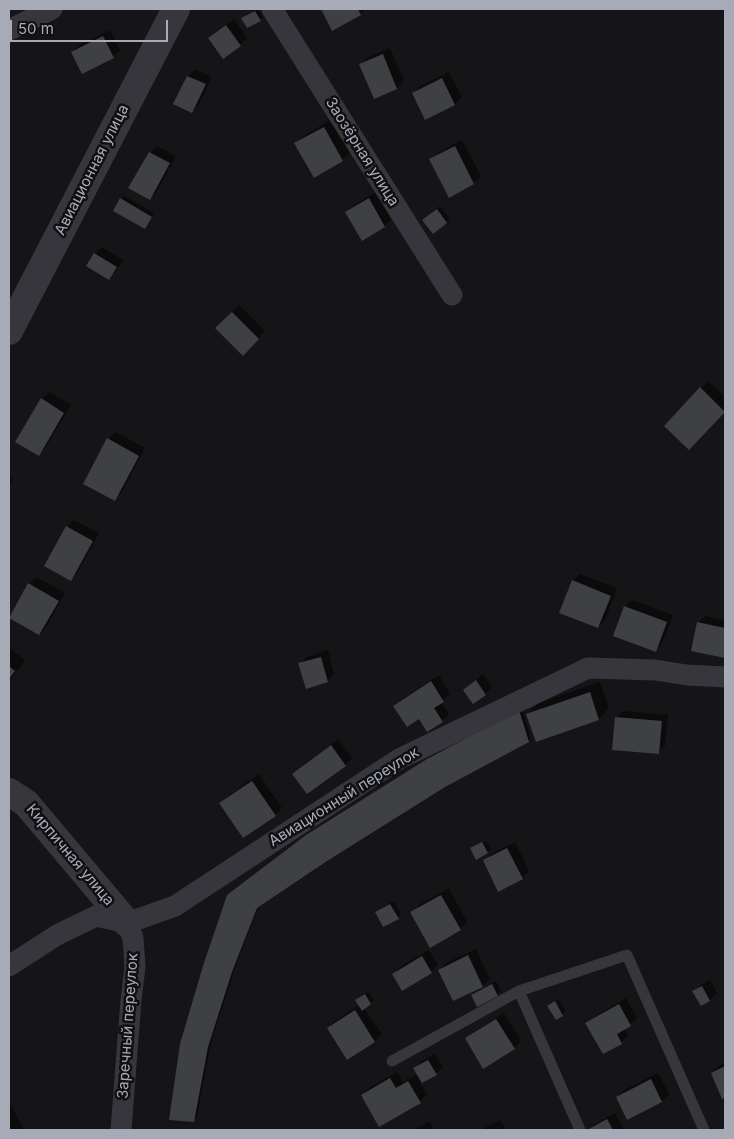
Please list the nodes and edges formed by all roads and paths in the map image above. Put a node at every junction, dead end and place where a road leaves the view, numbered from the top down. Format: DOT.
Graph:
graph roads {
  1 [pos="52,9"];
  2 [pos="176,9"];
  3 [pos="272,9"];
  4 [pos="9,30"];
  5 [pos="452,295"];
  6 [pos="9,331"];
  7 [pos="725,676"];
  8 [pos="9,792"];
  9 [pos="127,923"];
  10 [pos="9,966"];
  11 [pos="519,991"];
  12 [pos="392,1061"];
  13 [pos="121,1130"];
  14 [pos="580,1130"];
  15 [pos="704,1130"];
  1 -- 4 [label="street"];
  2 -- 6 [label="street, Авиационная улица"];
  3 -- 5 [label="street, Заозёрная улица"];
  7 -- 9 [label="street, Авиационный переулок"];
  8 -- 9 [label="street, Кирпичная улица"];
  9 -- 10 [label="street"];
  9 -- 13 [label="street, Заречный переулок"];
  11 -- 12 [label="lane"];
  11 -- 14 [label="lane"];
  11 -- 15 [label="lane"];
}
